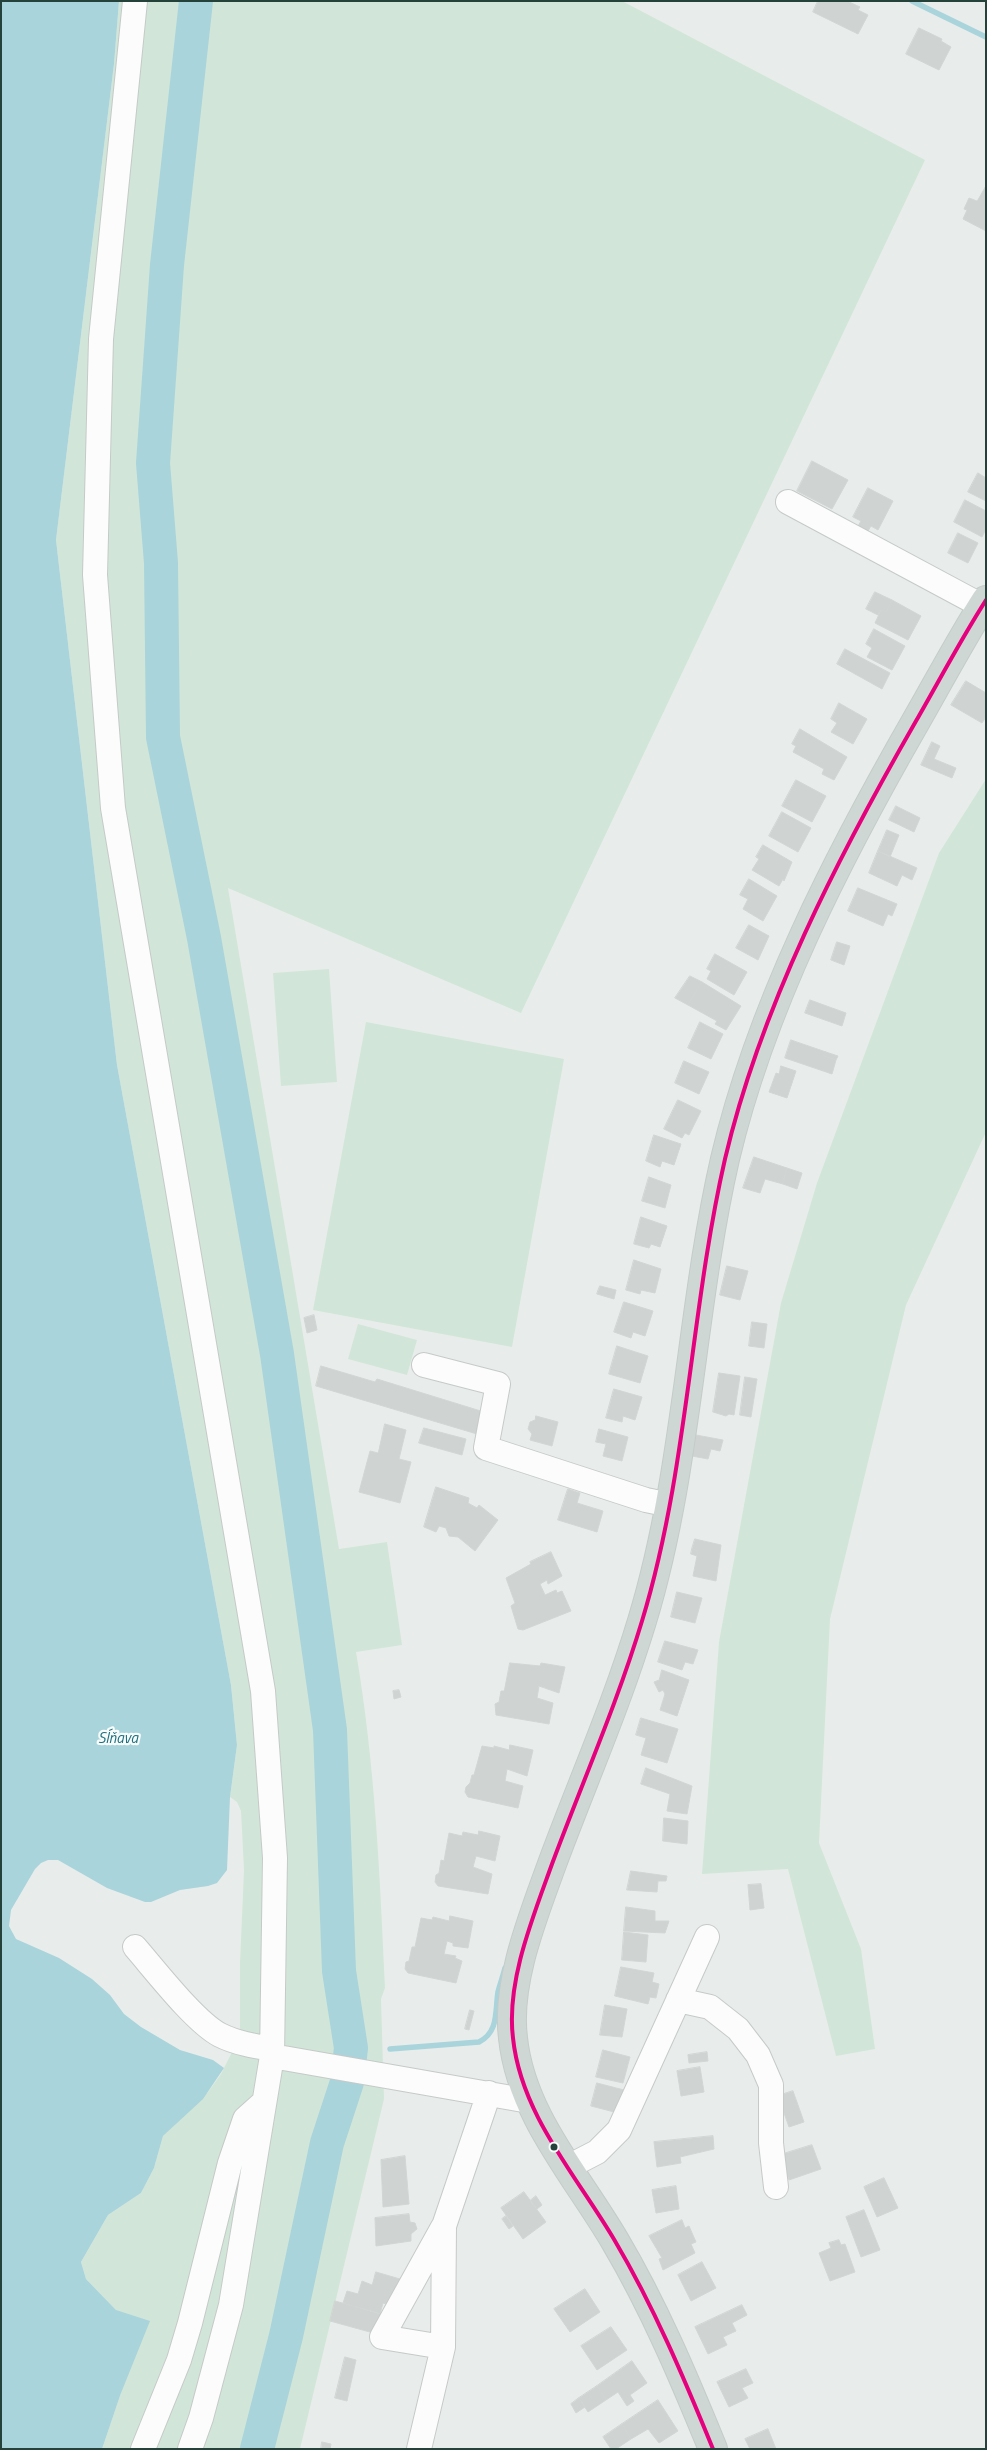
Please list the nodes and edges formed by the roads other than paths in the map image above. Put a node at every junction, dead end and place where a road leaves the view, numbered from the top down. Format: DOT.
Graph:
graph roads {
  1 [pos="135,1"];
  2 [pos="788,502"];
  3 [pos="984,603"];
  4 [pos="424,1365"];
  5 [pos="670,1505"];
  6 [pos="706,1937"];
  7 [pos="135,1947"];
  8 [pos="678,2000"];
  9 [pos="272,2053"];
  10 [pos="489,2093"];
  11 [pos="529,2101"];
  12 [pos="264,2102"];
  13 [pos="568,2167"];
  14 [pos="776,2187"];
  15 [pos="444,2226"];
  16 [pos="443,2347"];
  17 [pos="143,2449"];
  18 [pos="190,2449"];
  19 [pos="419,2449"];
  20 [pos="713,2449"];
  1 -- 9 [label="street"];
  2 -- 3 [label="street"];
  3 -- 5 [label="main road"];
  4 -- 5 [label="street"];
  5 -- 11 [label="main road"];
  6 -- 8 [label="street"];
  7 -- 9 [label="street"];
  8 -- 13 [label="street"];
  8 -- 14 [label="street"];
  9 -- 10 [label="street"];
  9 -- 12 [label="street"];
  10 -- 11 [label="street"];
  10 -- 15 [label="street"];
  11 -- 13 [label="main road"];
  12 -- 17 [label="street"];
  12 -- 18 [label="street"];
  13 -- 20 [label="main road"];
  15 -- 16 [label="street"];
  15 -- 16 [label="street"];
  16 -- 19 [label="street"];
}
